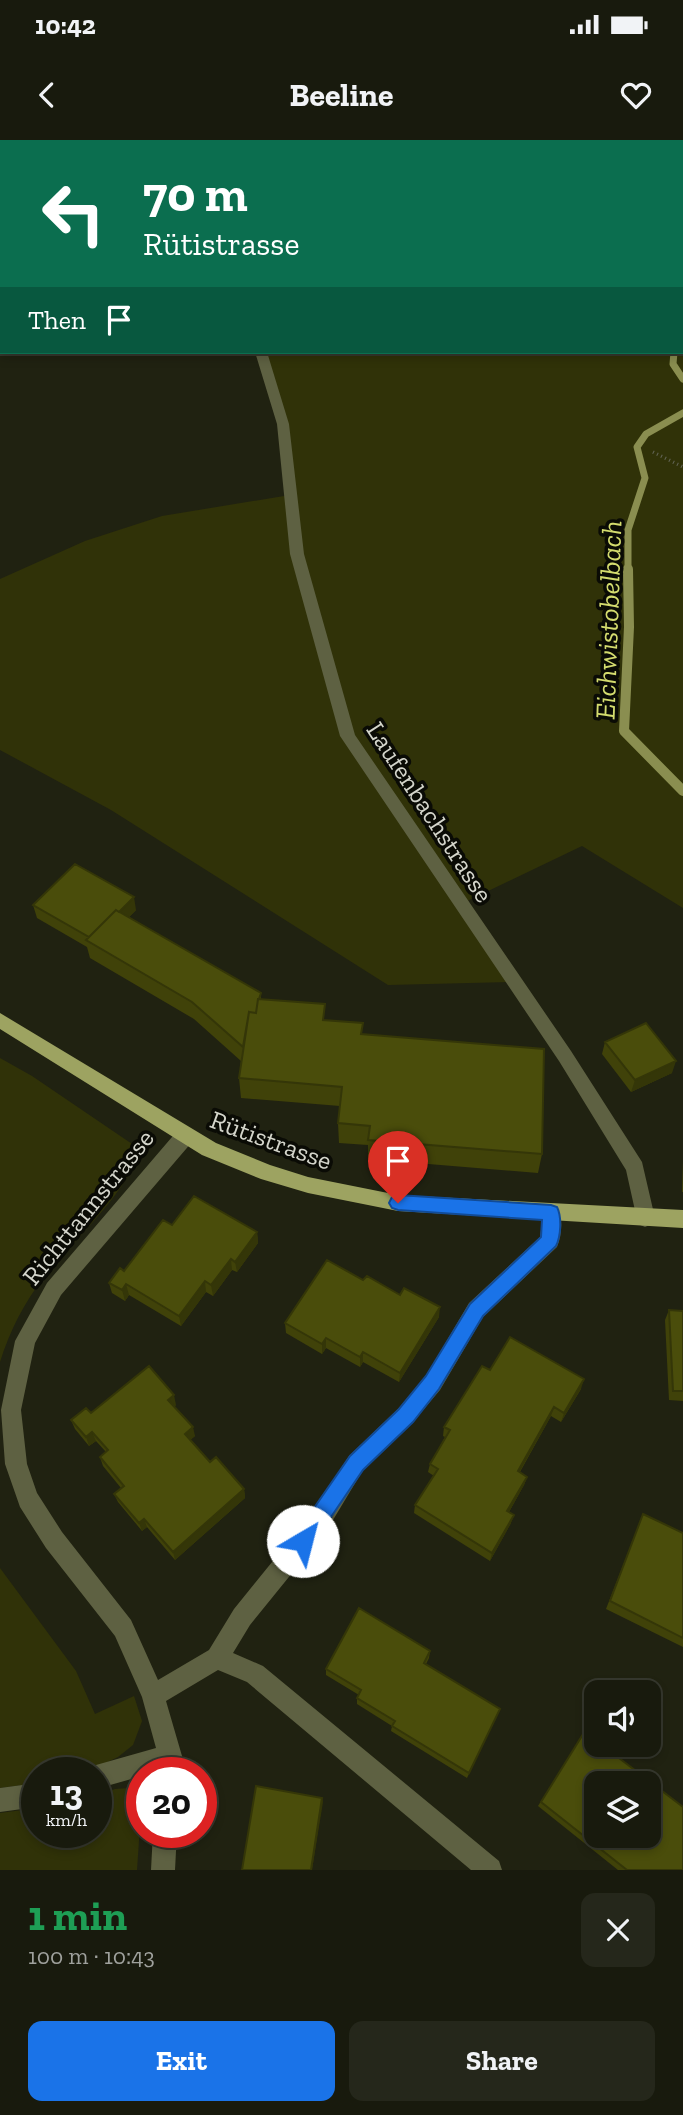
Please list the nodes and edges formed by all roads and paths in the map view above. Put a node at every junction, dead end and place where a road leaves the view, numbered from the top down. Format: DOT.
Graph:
graph roads {
  1 [pos="262,354"];
  2 [pos="653,452"];
  3 [pos="683,467"];
  4 [pos="0,1020"];
  5 [pos="185,1136"];
  6 [pos="551,1213"];
  7 [pos="645,1218"];
  8 [pos="683,1219"];
  9 [pos="217,1658"];
  10 [pos="153,1696"];
  11 [pos="167,1757"];
  12 [pos="21,1797"];
  13 [pos="0,1800"];
  14 [pos="164,1848"];
  15 [pos="163,1870"];
  16 [pos="490,1870"];
  1 -- 7 [label="street, Laufenbachstrasse"];
  2 -- 3 [label="path"];
  4 -- 5 [label="main road, Rütistrasse"];
  5 -- 6 [label="main road, Rütistrasse"];
  5 -- 10 [label="street, Richttannstrasse"];
  6 -- 7 [label="main road, Rütistrasse"];
  6 -- 9 [label="street"];
  7 -- 8 [label="main road, Rütistrasse"];
  9 -- 10 [label="street"];
  9 -- 16 [label="street"];
  10 -- 11 [label="street, Richttannstrasse"];
  12 -- 13 [label="street"];
  14 -- 15 [label="street"];
}
